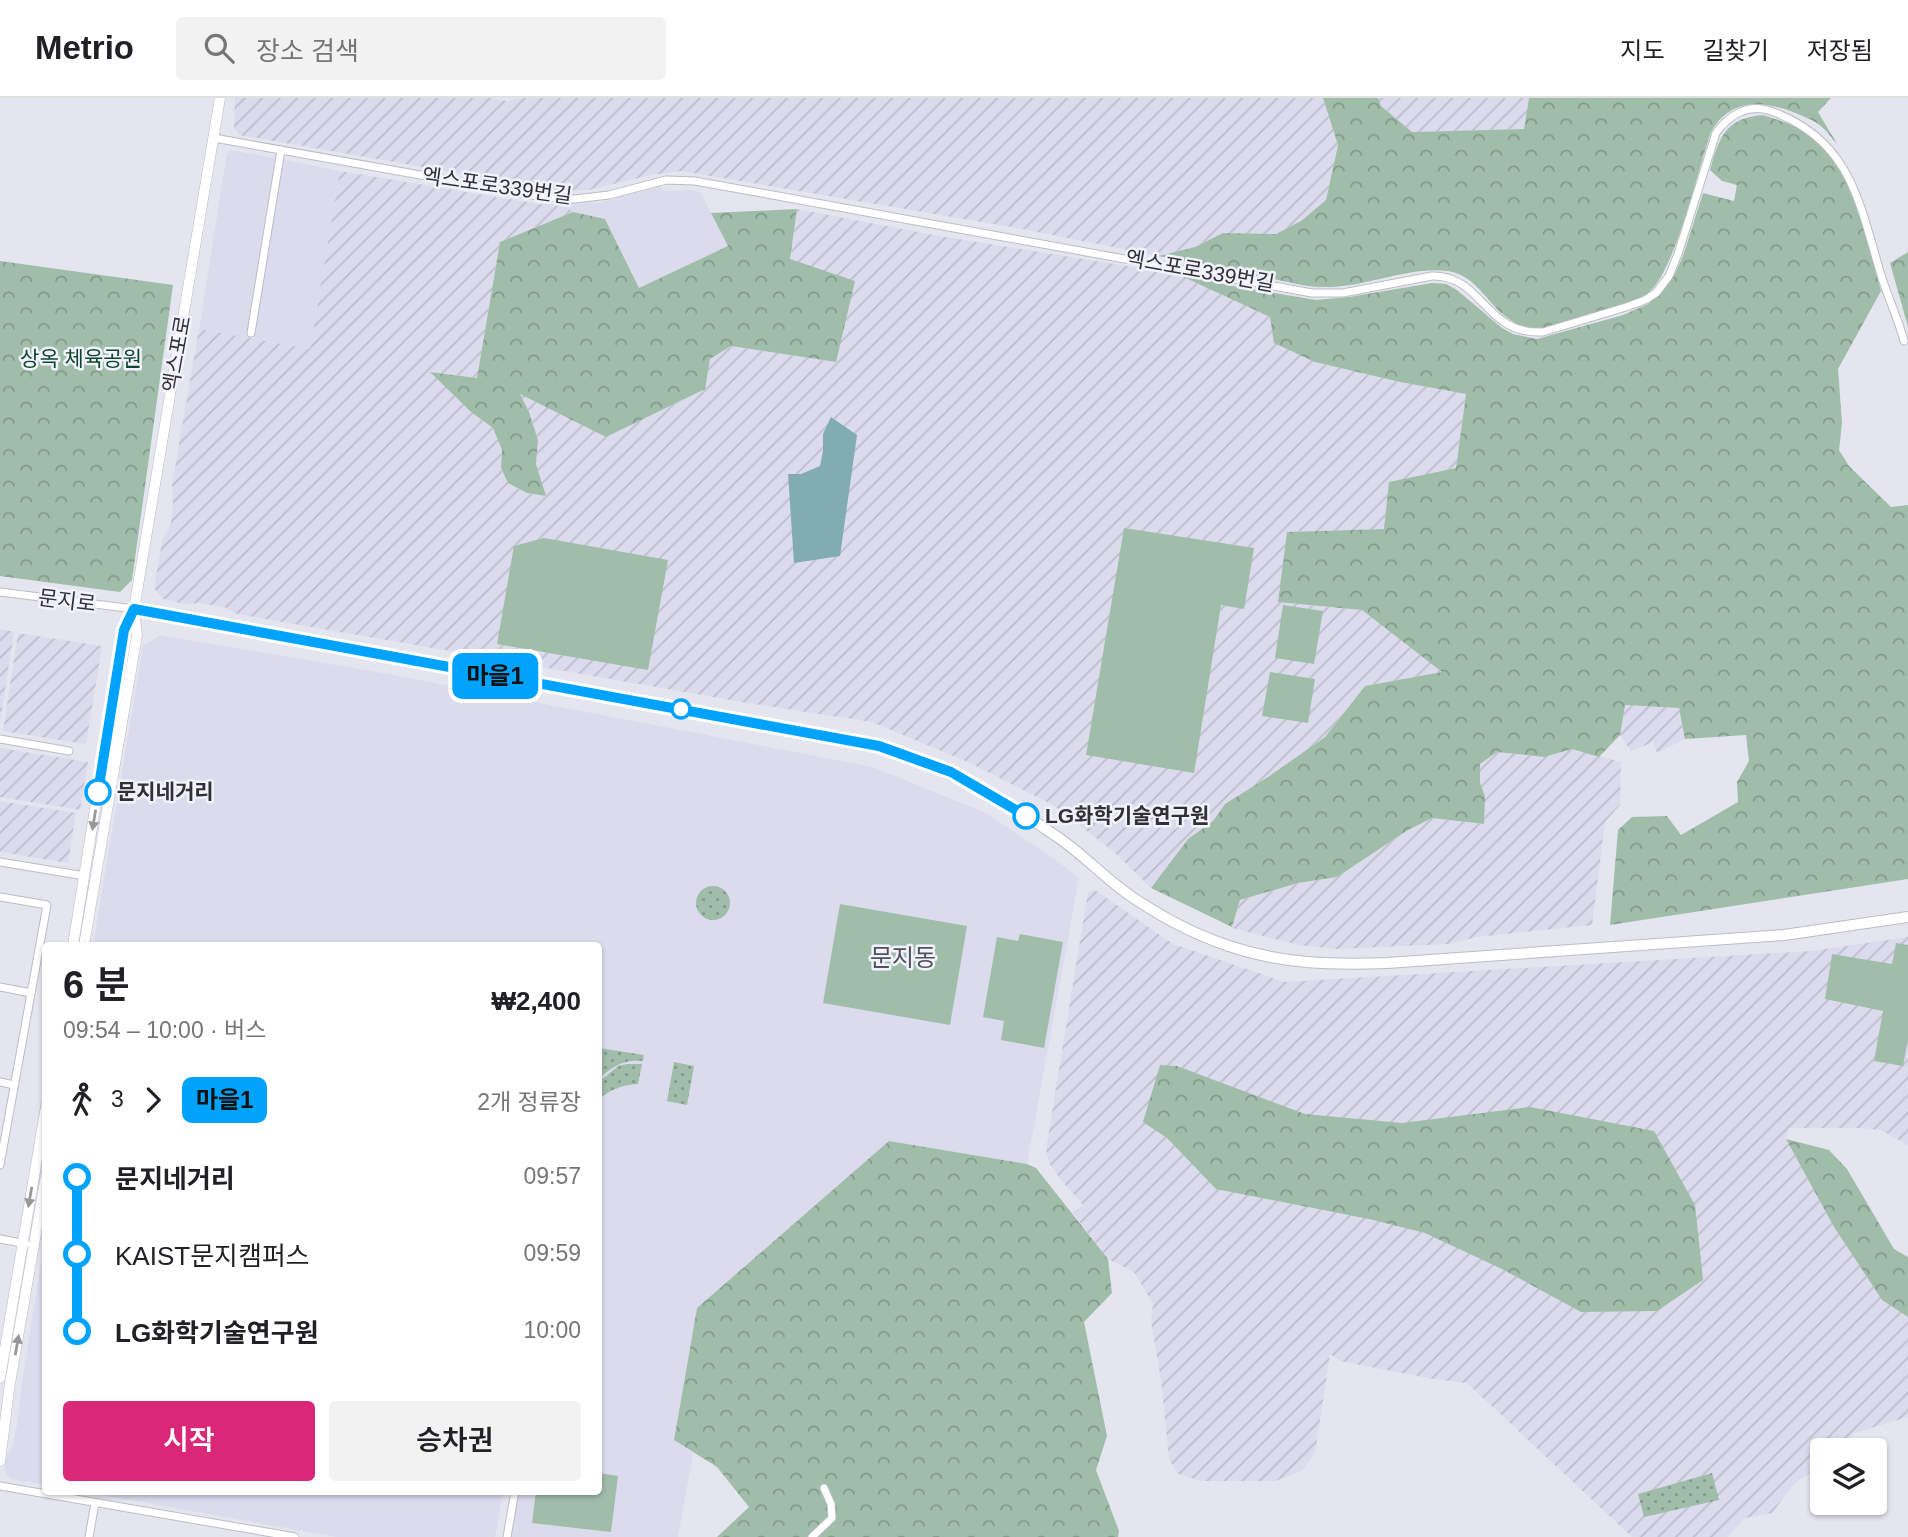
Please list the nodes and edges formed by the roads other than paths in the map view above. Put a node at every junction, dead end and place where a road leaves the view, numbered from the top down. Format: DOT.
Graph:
graph roads {
  1 [pos="220,98"];
  2 [pos="214,138"];
  3 [pos="281,150"];
  4 [pos="251,332"];
  5 [pos="1904,341"];
  6 [pos="0,592"];
  7 [pos="134,609"];
  8 [pos="0,739"];
  9 [pos="69,751"];
  10 [pos="0,862"];
  11 [pos="85,876"];
  12 [pos="0,897"];
  13 [pos="1908,917"];
  14 [pos="74,942"];
  15 [pos="85,942"];
  16 [pos="0,988"];
  17 [pos="31,993"];
  18 [pos="0,1082"];
  19 [pos="14,1085"];
  20 [pos="42,1129"];
  21 [pos="2,1137"];
  22 [pos="0,1165"];
  23 [pos="42,1198"];
  24 [pos="0,1239"];
  25 [pos="22,1243"];
  26 [pos="34,1245"];
  27 [pos="0,1378"];
  28 [pos="0,1461"];
  29 [pos="0,1486"];
  30 [pos="824,1488"];
  31 [pos="42,1494"];
  32 [pos="50,1495"];
  33 [pos="514,1495"];
  34 [pos="95,1503"];
  35 [pos="243,1528"];
  36 [pos="89,1537"];
  37 [pos="242,1537"];
  38 [pos="295,1537"];
  39 [pos="507,1537"];
  40 [pos="812,1537"];
  1 -- 2 [label="main road, 엑스포로"];
  2 -- 3 [label="street, 엑스포로339번길"];
  2 -- 7 [label="main road, 엑스포로"];
  3 -- 4 [label="street"];
  3 -- 5 [label="street, 엑스포로339번길"];
  6 -- 7 [label="street, 문지로"];
  7 -- 11 [label="main road, 엑스포로, one-way"];
  7 -- 13 [label="main road"];
  7 -- 15 [label="main road, 엑스포로"];
  8 -- 9 [label="street"];
  10 -- 11 [label="street"];
  11 -- 14 [label="main road, 엑스포로"];
  12 -- 17 [label="street"];
  16 -- 17 [label="street"];
  17 -- 19 [label="street"];
  18 -- 19 [label="street"];
  19 -- 21 [label="street"];
  20 -- 25 [label="main road, one-way"];
  21 -- 22 [label="street"];
  23 -- 26 [label="main road"];
  24 -- 25 [label="street"];
  25 -- 26 [label="street"];
  25 -- 27 [label="main road"];
  28 -- 26 [label="main road, one-way"];
  29 -- 31 [label="street"];
  30 -- 40 [label="street"];
  32 -- 34 [label="street"];
  33 -- 39 [label="street"];
  34 -- 35 [label="street"];
  34 -- 36 [label="street"];
  35 -- 37 [label="street"];
  35 -- 38 [label="street"];
}
